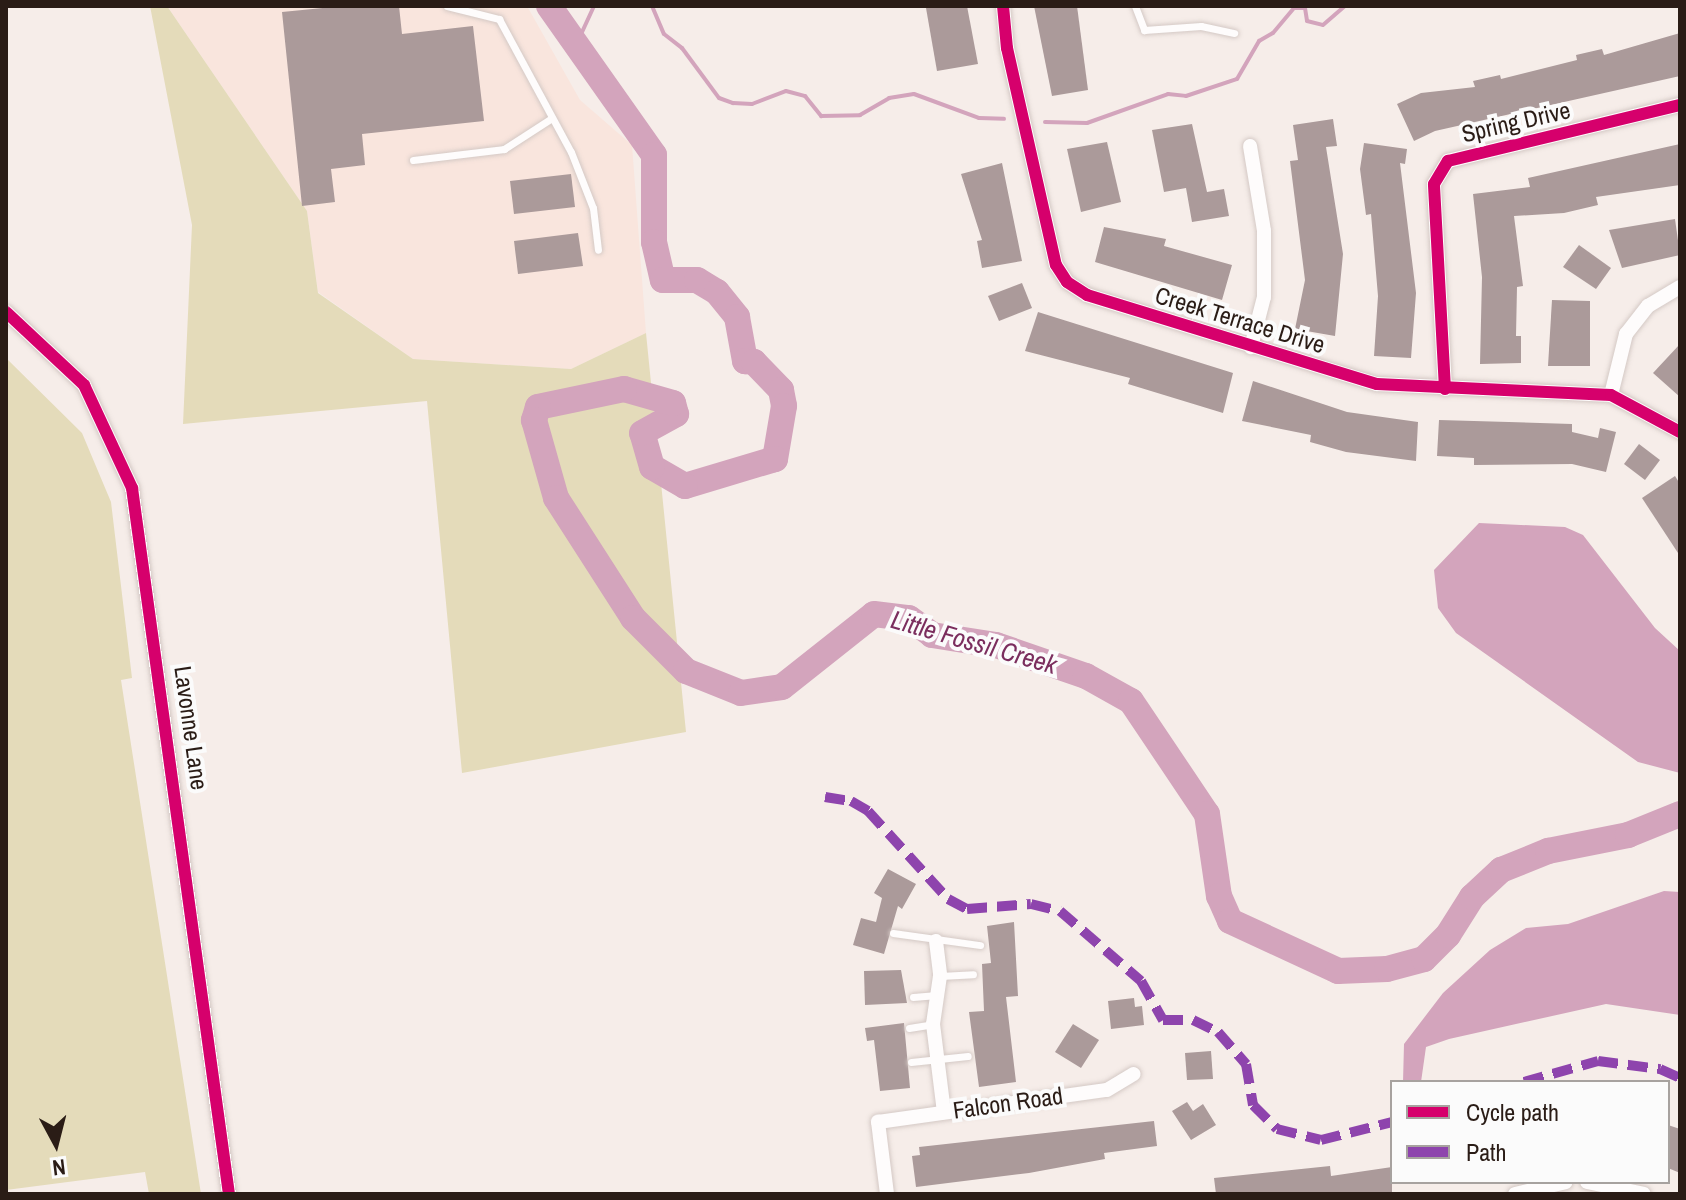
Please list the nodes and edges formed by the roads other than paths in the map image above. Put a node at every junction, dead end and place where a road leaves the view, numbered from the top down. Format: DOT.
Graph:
graph roads {
  1 [pos="447,6"];
  2 [pos="1003,6"];
  3 [pos="1135,6"];
  4 [pos="1234,33"];
  5 [pos="1680,105"];
  6 [pos="552,118"];
  7 [pos="1250,146"];
  8 [pos="413,160"];
  9 [pos="598,250"];
  10 [pos="1680,287"];
  11 [pos="6,312"];
  12 [pos="1251,347"];
  13 [pos="1445,389"];
  14 [pos="1611,395"];
  15 [pos="1680,432"];
  16 [pos="893,933"];
  17 [pos="936,941"];
  18 [pos="980,945"];
  19 [pos="973,974"];
  20 [pos="940,976"];
  21 [pos="934,995"];
  22 [pos="913,997"];
  23 [pos="933,1024"];
  24 [pos="909,1028"];
  25 [pos="968,1056"];
  26 [pos="937,1059"];
  27 [pos="911,1062"];
  28 [pos="1134,1074"];
  29 [pos="944,1112"];
  30 [pos="1558,1184"];
  31 [pos="1596,1184"];
  32 [pos="229,1194"];
  33 [pos="887,1194"];
  34 [pos="1515,1194"];
  35 [pos="1644,1194"];
  1 -- 6 [label="lane"];
  2 -- 12 [label="street, Creek Terrace Drive"];
  3 -- 4 [label="lane"];
  5 -- 13 [label="street, Spring Drive"];
  6 -- 8 [label="lane"];
  6 -- 9 [label="lane"];
  7 -- 12 [label="street"];
  10 -- 14 [label="street"];
  11 -- 32 [label="street, Lavonne Lane"];
  12 -- 13 [label="street, Creek Terrace Drive"];
  13 -- 14 [label="street, Creek Terrace Drive"];
  14 -- 15 [label="street, Creek Terrace Drive"];
  16 -- 17 [label="lane"];
  17 -- 18 [label="lane"];
  17 -- 20 [label="street"];
  19 -- 20 [label="lane"];
  20 -- 21 [label="street"];
  21 -- 22 [label="lane"];
  21 -- 23 [label="street"];
  23 -- 24 [label="lane"];
  23 -- 26 [label="street"];
  25 -- 26 [label="lane"];
  26 -- 27 [label="lane"];
  26 -- 29 [label="street"];
  28 -- 29 [label="street, Falcon Road"];
  29 -- 33 [label="street, Falcon Road"];
  30 -- 34 [label="street"];
  31 -- 35 [label="street"];
}
